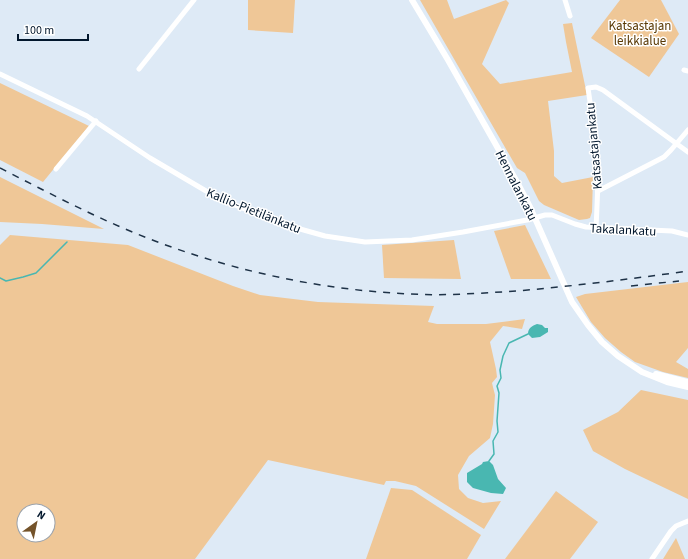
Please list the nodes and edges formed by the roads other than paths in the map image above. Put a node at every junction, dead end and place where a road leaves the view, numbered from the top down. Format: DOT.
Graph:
graph roads {
  1 [pos="194,0"];
  2 [pos="412,0"];
  3 [pos="565,0"];
  4 [pos="570,16"];
  5 [pos="139,69"];
  6 [pos="0,74"];
  7 [pos="96,121"];
  8 [pos="688,130"];
  9 [pos="676,144"];
  10 [pos="688,152"];
  11 [pos="56,169"];
  12 [pos="598,191"];
  13 [pos="535,218"];
  14 [pos="596,228"];
  15 [pos="688,235"];
  16 [pos="628,363"];
  17 [pos="688,382"];
  18 [pos="688,387"];
  19 [pos="688,521"];
  20 [pos="652,559"];
  1 -- 5 [label="street"];
  2 -- 13 [label="street, Hennalankatu"];
  3 -- 4 [label="street"];
  6 -- 7 [label="street, Kallio-Pietilänkatu"];
  7 -- 11 [label="street"];
  7 -- 13 [label="street, Kallio-Pietilänkatu"];
  8 -- 9 [label="street"];
  9 -- 10 [label="street"];
  9 -- 12 [label="street"];
  9 -- 12 [label="street, Katsastajankatu"];
  12 -- 14 [label="street, Katsastajankatu"];
  13 -- 14 [label="street, Takalankatu"];
  13 -- 16 [label="street, Hennalankatu"];
  14 -- 15 [label="street, Takalankatu"];
  16 -- 17 [label="street, Hennalankatu"];
  16 -- 18 [label="street, Hennalankatu"];
  19 -- 20 [label="street"];
}
